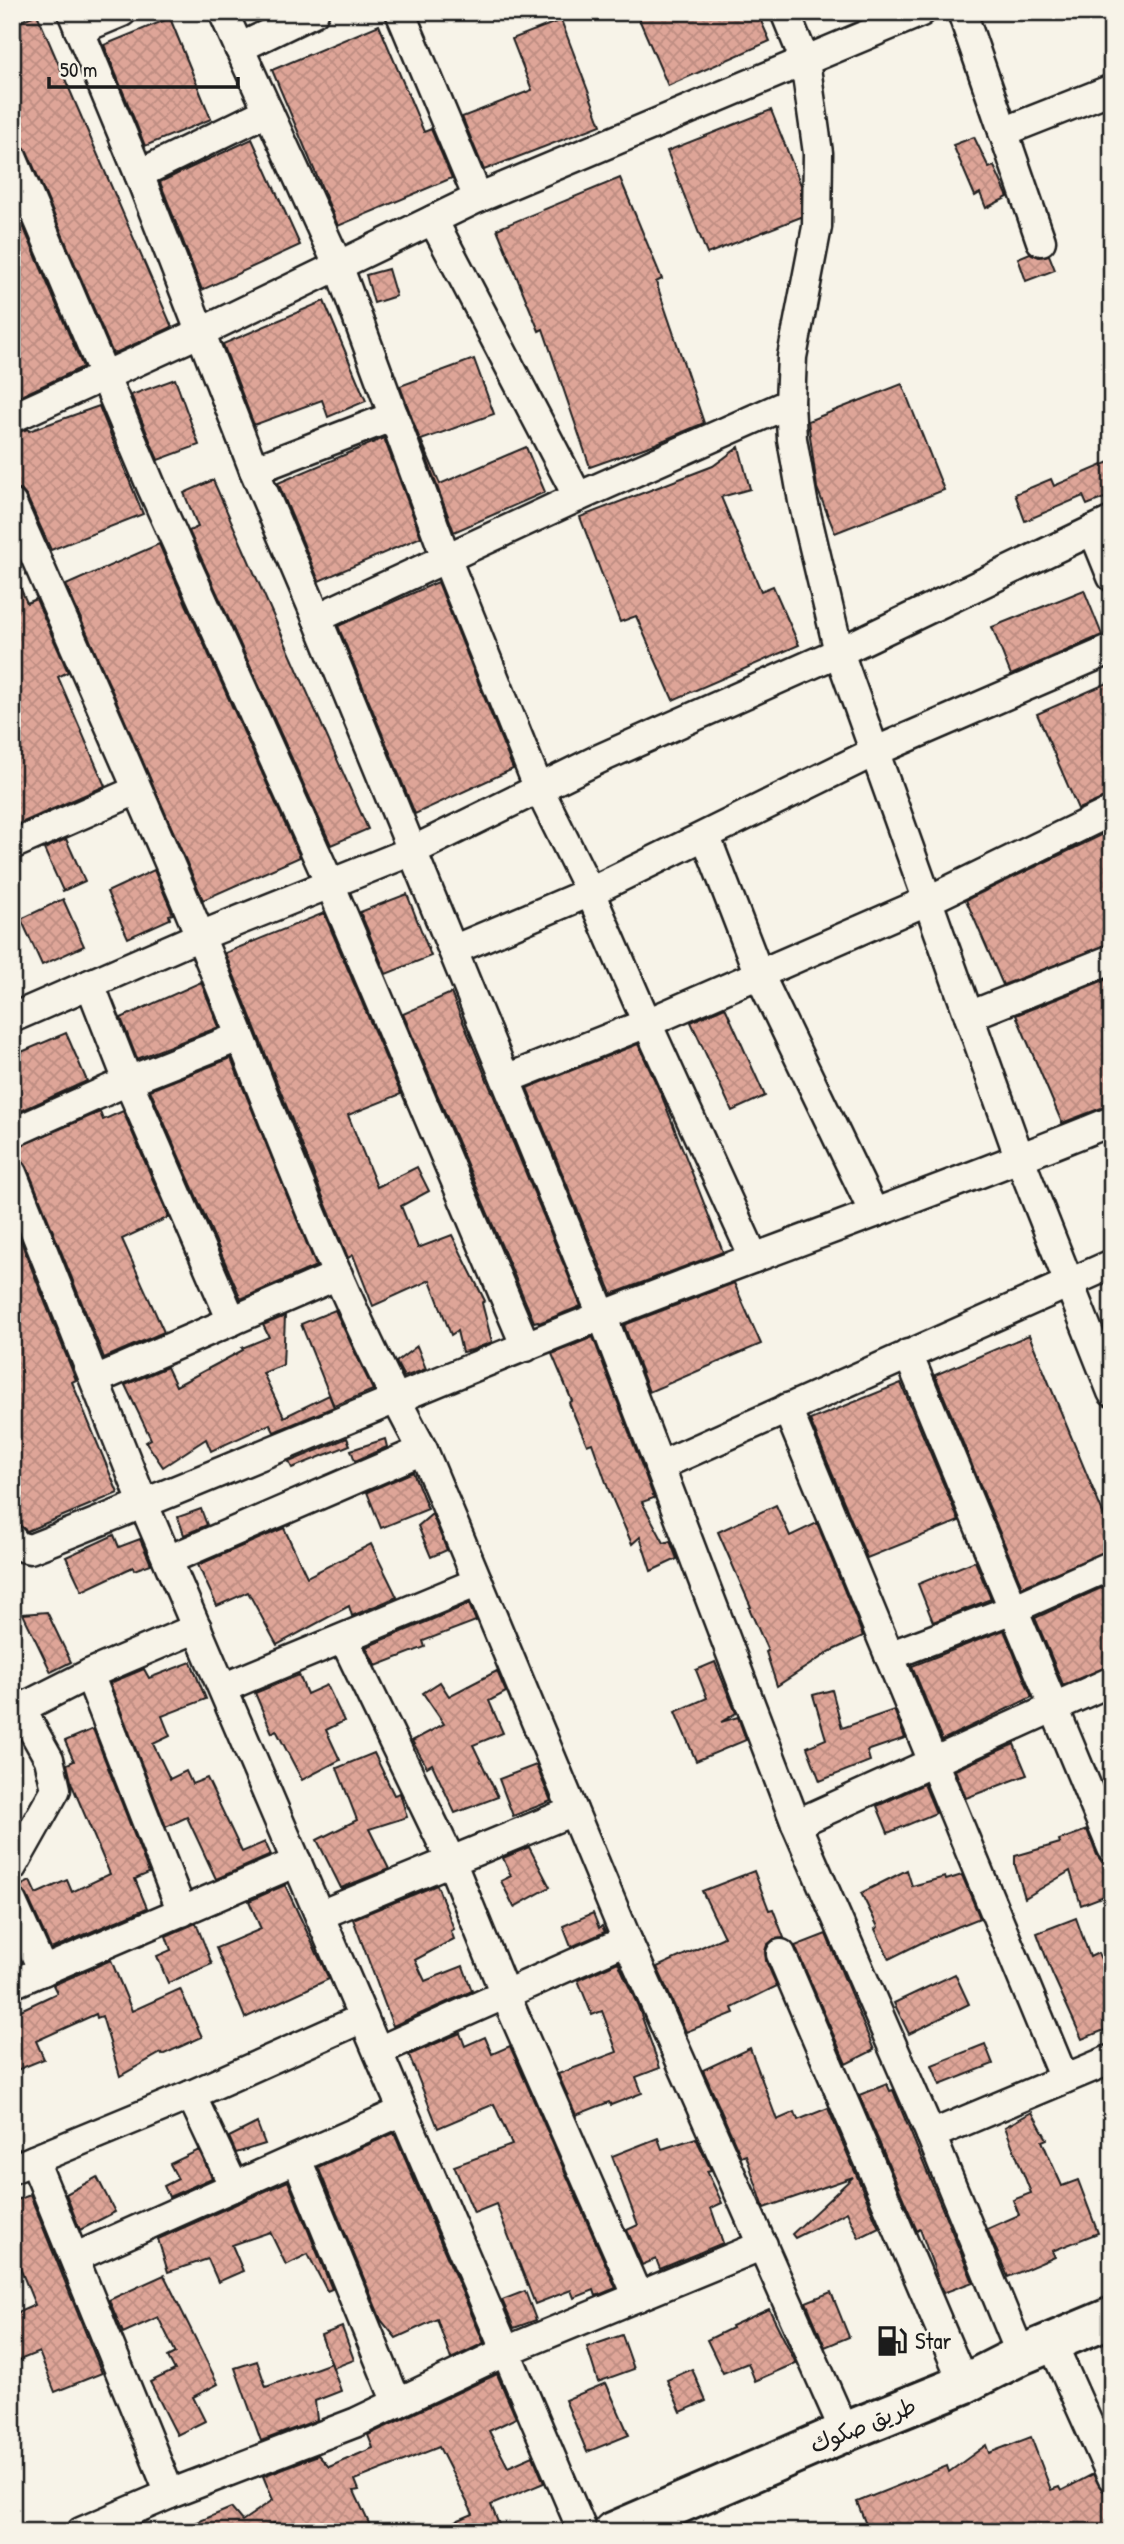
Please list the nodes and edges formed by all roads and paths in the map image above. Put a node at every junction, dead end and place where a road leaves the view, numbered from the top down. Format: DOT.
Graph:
graph roads {
  1 [pos="122,12"];
  2 [pos="223,12"];
  3 [pos="314,12"];
  4 [pos="400,12"];
  5 [pos="785,12"];
  6 [pos="921,12"];
  7 [pos="962,12"];
  8 [pos="75,21"];
  9 [pos="239,48"];
  10 [pos="804,61"];
  11 [pos="1112,89"];
  12 [pos="268,111"];
  13 [pos="1003,132"];
  14 [pos="12,157"];
  15 [pos="139,174"];
  16 [pos="478,198"];
  17 [pos="433,220"];
  18 [pos="1041,241"];
  19 [pos="338,265"];
  20 [pos="201,332"];
  21 [pos="106,375"];
  22 [pos="790,403"];
  23 [pos="394,416"];
  24 [pos="12,418"];
  25 [pos="254,470"];
  26 [pos="578,497"];
  27 [pos="12,504"];
  28 [pos="1103,526"];
  29 [pos="446,558"];
  30 [pos="1112,577"];
  31 [pos="317,618"];
  32 [pos="1112,649"];
  33 [pos="839,652"];
  34 [pos="874,752"];
  35 [pos="539,789"];
  36 [pos="137,790"];
  37 [pos="1112,811"];
  38 [pos="706,837"];
  39 [pos="13,843"];
  40 [pos="412,851"];
  41 [pos="330,884"];
  42 [pos="590,892"];
  43 [pos="929,900"];
  44 [pos="200,936"];
  45 [pos="453,950"];
  46 [pos="1112,959"];
  47 [pos="758,972"];
  48 [pos="90,984"];
  49 [pos="969,1016"];
  50 [pos="12,1018"];
  51 [pos="647,1023"];
  52 [pos="239,1037"];
  53 [pos="506,1079"];
  54 [pos="128,1082"];
  55 [pos="1112,1121"];
  56 [pos="12,1133"];
  57 [pos="1020,1159"];
  58 [pos="13,1180"];
  59 [pos="874,1213"];
  60 [pos="754,1258"];
  61 [pos="1112,1264"];
  62 [pos="338,1275"];
  63 [pos="1068,1282"];
  64 [pos="602,1315"];
  65 [pos="232,1321"];
  66 [pos="526,1347"];
  67 [pos="908,1354"];
  68 [pos="95,1380"];
  69 [pos="1112,1392"];
  70 [pos="396,1400"];
  71 [pos="787,1408"];
  72 [pos="424,1450"];
  73 [pos="659,1466"];
  74 [pos="144,1505"];
  75 [pos="12,1539"];
  76 [pos="168,1560"];
  77 [pos="1112,1566"];
  78 [pos="478,1582"];
  79 [pos="1013,1609"];
  80 [pos="197,1628"];
  81 [pos="344,1639"];
  82 [pos="889,1656"];
  83 [pos="89,1674"];
  84 [pos="1112,1681"];
  85 [pos="223,1688"];
  86 [pos="1054,1707"];
  87 [pos="17,1711"];
  88 [pos="933,1762"];
  89 [pos="573,1811"];
  90 [pos="796,1824"];
  91 [pos="1112,1848"];
  92 [pos="451,1861"];
  93 [pos="297,1862"];
  94 [pos="12,1867"];
  95 [pos="12,1902"];
  96 [pos="182,1912"];
  97 [pos="320,1915"];
  98 [pos="627,1940"];
  99 [pos="781,1954"];
  100 [pos="43,1971"];
  101 [pos="12,1984"];
  102 [pos="505,1994"];
  103 [pos="363,2018"];
  104 [pos="378,2051"];
  105 [pos="1112,2059"];
  106 [pos="1064,2079"];
  107 [pos="191,2095"];
  108 [pos="403,2111"];
  109 [pos="930,2135"];
  110 [pos="297,2159"];
  111 [pos="23,2165"];
  112 [pos="233,2186"];
  113 [pos="762,2245"];
  114 [pos="76,2257"];
  115 [pos="638,2297"];
  116 [pos="1112,2317"];
  117 [pos="1036,2349"];
  118 [pos="506,2351"];
  119 [pos="964,2384"];
  120 [pos="397,2403"];
  121 [pos="845,2432"];
  122 [pos="1112,2477"];
  123 [pos="170,2494"];
  124 [pos="80,2532"];
  125 [pos="583,2532"];
  126 [pos="613,2532"];
  1 -- 8 [label="street"];
  2 -- 9 [label="street"];
  3 -- 9 [label="street"];
  4 -- 16 [label="street"];
  5 -- 10 [label="street"];
  6 -- 10 [label="street"];
  7 -- 13 [label="street"];
  8 -- 15 [label="street"];
  9 -- 12 [label="street"];
  10 -- 16 [label="street"];
  10 -- 22 [label="street"];
  11 -- 13 [label="street"];
  12 -- 15 [label="street"];
  12 -- 19 [label="street"];
  13 -- 18 [label="street"];
  14 -- 21 [label="street"];
  15 -- 20 [label="street"];
  16 -- 17 [label="street"];
  17 -- 19 [label="street"];
  17 -- 26 [label="street"];
  19 -- 20 [label="street"];
  19 -- 23 [label="street"];
  20 -- 21 [label="street"];
  20 -- 25 [label="street"];
  21 -- 24 [label="street"];
  21 -- 41 [label="street"];
  22 -- 26 [label="street"];
  22 -- 33 [label="street"];
  23 -- 25 [label="street"];
  23 -- 29 [label="street"];
  25 -- 31 [label="street"];
  26 -- 29 [label="street"];
  27 -- 36 [label="street"];
  28 -- 30 [label="street"];
  28 -- 33 [label="street"];
  29 -- 31 [label="street"];
  29 -- 35 [label="street"];
  31 -- 40 [label="street"];
  32 -- 34 [label="street"];
  33 -- 34 [label="street"];
  33 -- 35 [label="street"];
  34 -- 38 [label="street"];
  34 -- 43 [label="street"];
  35 -- 40 [label="street"];
  35 -- 42 [label="street"];
  36 -- 39 [label="street"];
  36 -- 44 [label="street"];
  37 -- 43 [label="street"];
  38 -- 42 [label="street"];
  38 -- 47 [label="street"];
  40 -- 41 [label="street"];
  40 -- 45 [label="street"];
  41 -- 44 [label="street"];
  41 -- 66 [label="street"];
  42 -- 45 [label="street"];
  42 -- 51 [label="street"];
  43 -- 47 [label="street"];
  43 -- 49 [label="street"];
  44 -- 48 [label="street"];
  44 -- 52 [label="street"];
  45 -- 53 [label="street"];
  46 -- 49 [label="street"];
  47 -- 51 [label="street"];
  47 -- 59 [label="street"];
  48 -- 50 [label="street"];
  48 -- 54 [label="street"];
  49 -- 57 [label="street"];
  51 -- 53 [label="street"];
  51 -- 60 [label="street"];
  52 -- 54 [label="street"];
  52 -- 62 [label="street"];
  53 -- 64 [label="street"];
  54 -- 56 [label="street"];
  54 -- 65 [label="street"];
  55 -- 57 [label="street"];
  57 -- 59 [label="street"];
  57 -- 63 [label="street"];
  58 -- 68 [label="street"];
  59 -- 60 [label="street"];
  60 -- 64 [label="street"];
  61 -- 63 [label="street"];
  62 -- 65 [label="street"];
  62 -- 70 [label="street"];
  63 -- 67 [label="street"];
  63 -- 69 [label="street"];
  64 -- 66 [label="street"];
  64 -- 73 [label="street"];
  65 -- 68 [label="street"];
  66 -- 70 [label="street"];
  67 -- 71 [label="street"];
  67 -- 79 [label="street"];
  68 -- 74 [label="street"];
  70 -- 72 [label="street"];
  70 -- 74 [label="street"];
  71 -- 73 [label="street"];
  71 -- 82 [label="street"];
  72 -- 76 [label="street"];
  72 -- 78 [label="street"];
  73 -- 90 [label="street"];
  74 -- 75 [label="street"];
  74 -- 76 [label="street"];
  76 -- 80 [label="street"];
  77 -- 79 [label="street"];
  78 -- 81 [label="street"];
  78 -- 89 [label="street"];
  79 -- 82 [label="street"];
  79 -- 86 [label="street"];
  80 -- 83 [label="street"];
  80 -- 85 [label="street"];
  81 -- 85 [label="street"];
  81 -- 92 [label="street"];
  82 -- 88 [label="street"];
  83 -- 87 [label="street"];
  83 -- 96 [label="street"];
  84 -- 86 [label="street"];
  85 -- 93 [label="street"];
  86 -- 88 [label="street"];
  86 -- 91 [label="street"];
  87 -- 94 [label="street"];
  88 -- 90 [label="street"];
  88 -- 106 [label="street"];
  89 -- 92 [label="street"];
  89 -- 98 [label="street"];
  90 -- 109 [label="street"];
  92 -- 97 [label="street"];
  92 -- 102 [label="street"];
  93 -- 96 [label="street"];
  93 -- 97 [label="street"];
  95 -- 100 [label="street"];
  96 -- 100 [label="street"];
  97 -- 103 [label="street"];
  98 -- 102 [label="street"];
  98 -- 113 [label="street"];
  99 -- 119 [label="street"];
  100 -- 101 [label="street"];
  102 -- 104 [label="street"];
  102 -- 115 [label="street"];
  103 -- 104 [label="street"];
  103 -- 107 [label="street"];
  104 -- 108 [label="street"];
  105 -- 106 [label="street"];
  106 -- 109 [label="street"];
  107 -- 111 [label="street"];
  107 -- 112 [label="street"];
  108 -- 110 [label="street"];
  108 -- 118 [label="street"];
  109 -- 117 [label="street"];
  110 -- 112 [label="street"];
  110 -- 120 [label="street"];
  111 -- 114 [label="street"];
  112 -- 114 [label="street"];
  113 -- 115 [label="street"];
  113 -- 121 [label="street"];
  114 -- 123 [label="street"];
  115 -- 118 [label="street"];
  116 -- 117 [label="street, طريق صكوك"];
  117 -- 119 [label="street, طريق صكوك"];
  117 -- 122 [label="street"];
  118 -- 120 [label="street"];
  118 -- 125 [label="street"];
  119 -- 121 [label="street, طريق صكوك"];
  120 -- 123 [label="street"];
  121 -- 126 [label="street, طريق صكوك"];
  123 -- 124 [label="street"];
}
